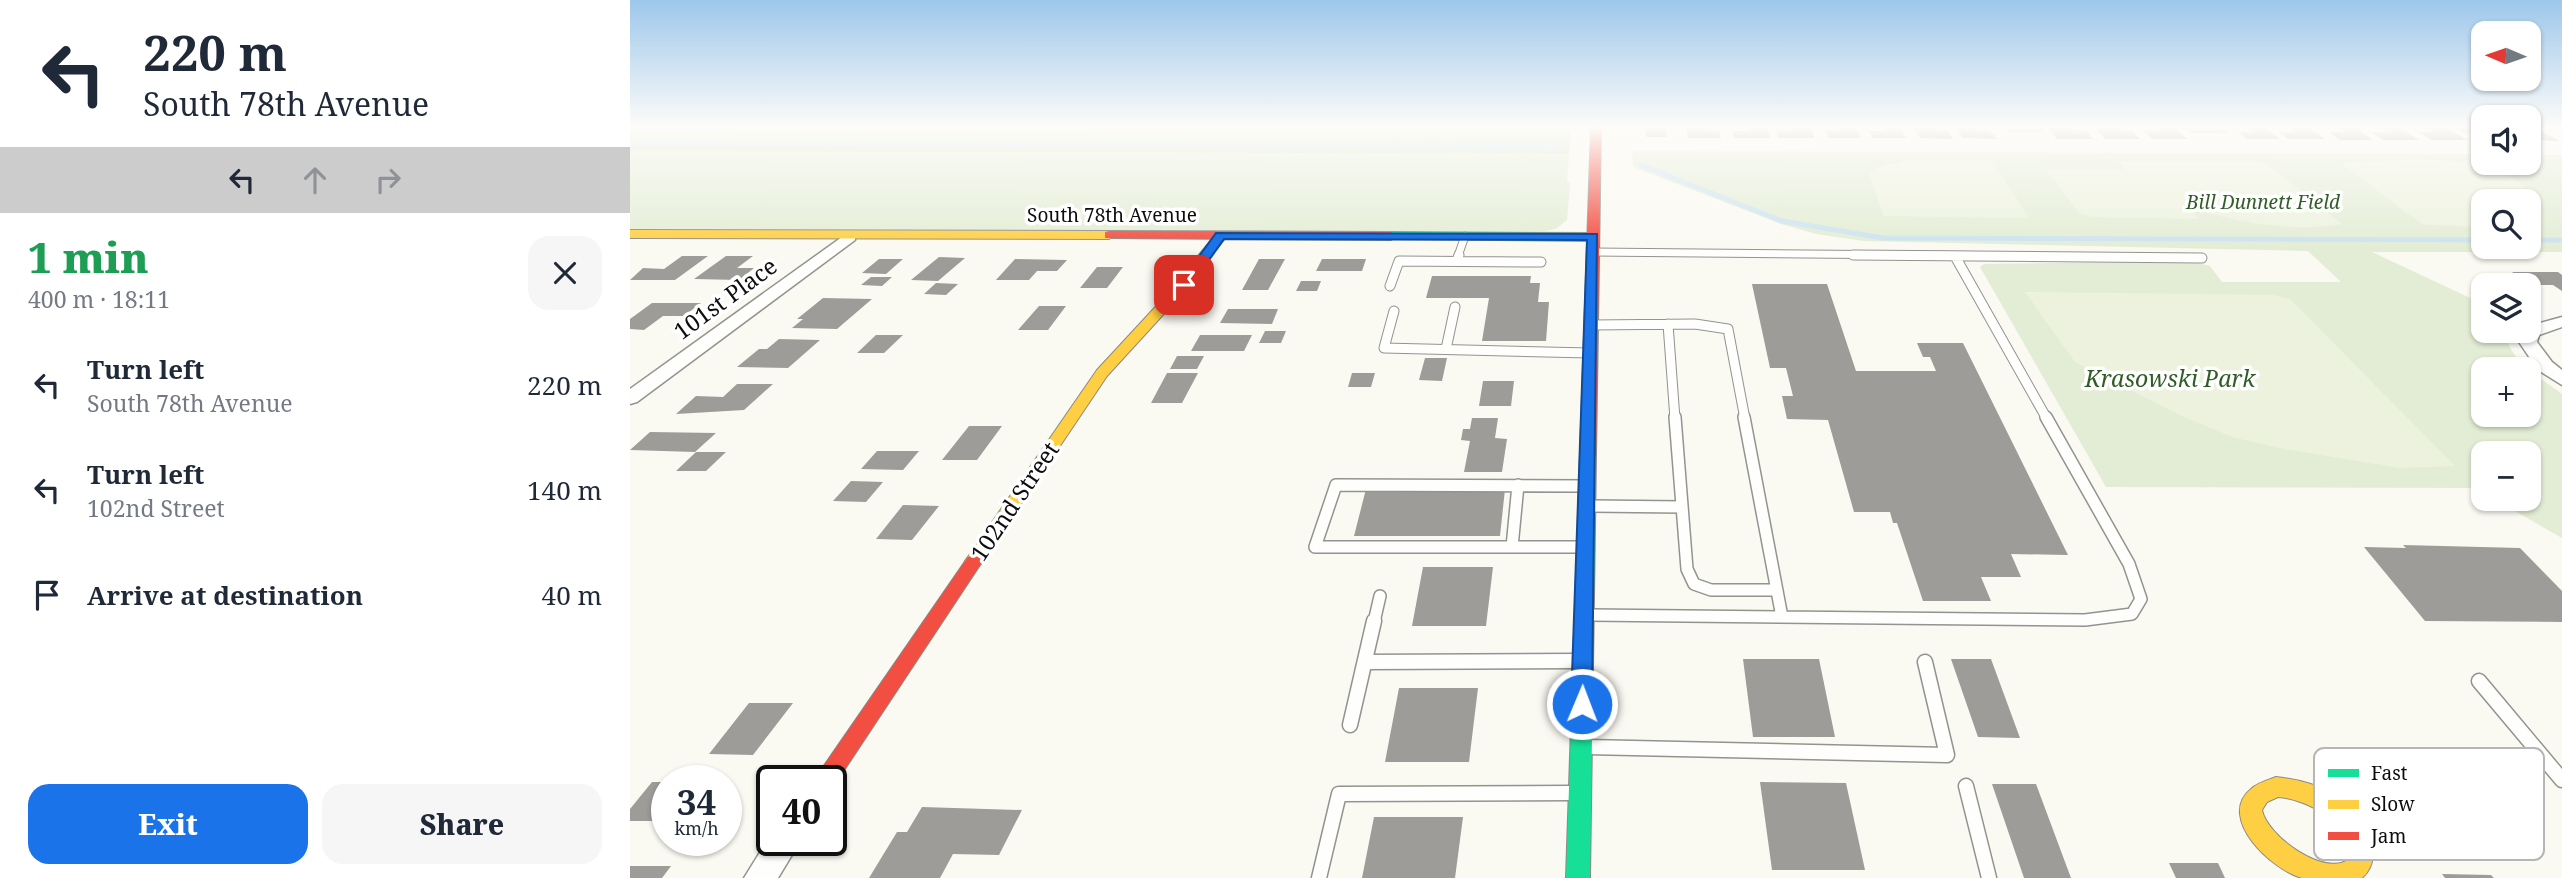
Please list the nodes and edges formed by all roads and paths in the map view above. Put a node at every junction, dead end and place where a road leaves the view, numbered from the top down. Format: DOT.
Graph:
graph roads {
  1 [pos="1595,167"];
  2 [pos="630,234"];
  3 [pos="1221,236"];
  4 [pos="1465,236"];
  5 [pos="849,237"];
  6 [pos="1593,244"];
  7 [pos="1956,258"];
  8 [pos="2202,258"];
  9 [pos="1457,261"];
  10 [pos="1541,262"];
  11 [pos="1390,286"];
  12 [pos="1455,307"];
  13 [pos="1394,311"];
  14 [pos="2562,322"];
  15 [pos="1668,324"];
  16 [pos="1591,325"];
  17 [pos="1446,349"];
  18 [pos="1590,352"];
  19 [pos="2562,379"];
  20 [pos="630,398"];
  21 [pos="1518,485"];
  22 [pos="1587,486"];
  23 [pos="1586,506"];
  24 [pos="1682,507"];
  25 [pos="1512,547"];
  26 [pos="1586,547"];
  27 [pos="1777,590"];
  28 [pos="1380,596"];
  29 [pos="1584,615"];
  30 [pos="1782,617"];
  31 [pos="1583,661"];
  32 [pos="1365,662"];
  33 [pos="1924,662"];
  34 [pos="2479,681"];
  35 [pos="1350,725"];
  36 [pos="1581,747"];
  37 [pos="2535,748"];
  38 [pos="2544,759"];
  39 [pos="835,765"];
  40 [pos="2562,780"];
  41 [pos="1966,786"];
  42 [pos="1580,793"];
  43 [pos="2314,796"];
  44 [pos="774,856"];
  45 [pos="2361,860"];
  46 [pos="2333,877"];
  47 [pos="760,878"];
  48 [pos="1319,878"];
  49 [pos="1578,878"];
  50 [pos="1989,878"];
  1 -- 6 [label="street"];
  2 -- 5 [label="street, South 78th Avenue"];
  3 -- 4 [label="street, South 78th Avenue"];
  3 -- 5 [label="street, South 78th Avenue"];
  3 -- 39 [label="street, 102nd Street"];
  4 -- 6 [label="street, South 78th Avenue"];
  4 -- 9 [label="lane"];
  5 -- 20 [label="street, 101st Place"];
  6 -- 7 [label="lane"];
  6 -- 16 [label="street"];
  7 -- 8 [label="lane"];
  7 -- 30 [label="lane"];
  9 -- 10 [label="lane"];
  9 -- 11 [label="lane"];
  12 -- 17 [label="lane"];
  13 -- 17 [label="lane"];
  14 -- 19 [label="street"];
  15 -- 16 [label="lane"];
  15 -- 24 [label="lane"];
  15 -- 27 [label="lane"];
  16 -- 18 [label="street"];
  17 -- 18 [label="lane"];
  18 -- 22 [label="street"];
  21 -- 22 [label="lane"];
  21 -- 25 [label="lane"];
  21 -- 25 [label="lane"];
  22 -- 23 [label="street"];
  23 -- 24 [label="lane"];
  23 -- 26 [label="street"];
  24 -- 27 [label="lane"];
  25 -- 26 [label="lane"];
  26 -- 29 [label="street"];
  27 -- 30 [label="lane"];
  28 -- 32 [label="lane"];
  29 -- 30 [label="lane"];
  29 -- 31 [label="street"];
  31 -- 32 [label="lane"];
  31 -- 36 [label="street"];
  32 -- 35 [label="lane"];
  33 -- 36 [label="lane"];
  34 -- 37 [label="lane"];
  36 -- 42 [label="street"];
  38 -- 40 [label="lane"];
  41 -- 50 [label="lane"];
  42 -- 48 [label="lane"];
  42 -- 49 [label="street"];
  43 -- 46 [label="street"];
  44 -- 47 [label="street"];
  45 -- 46 [label="street"];
}
